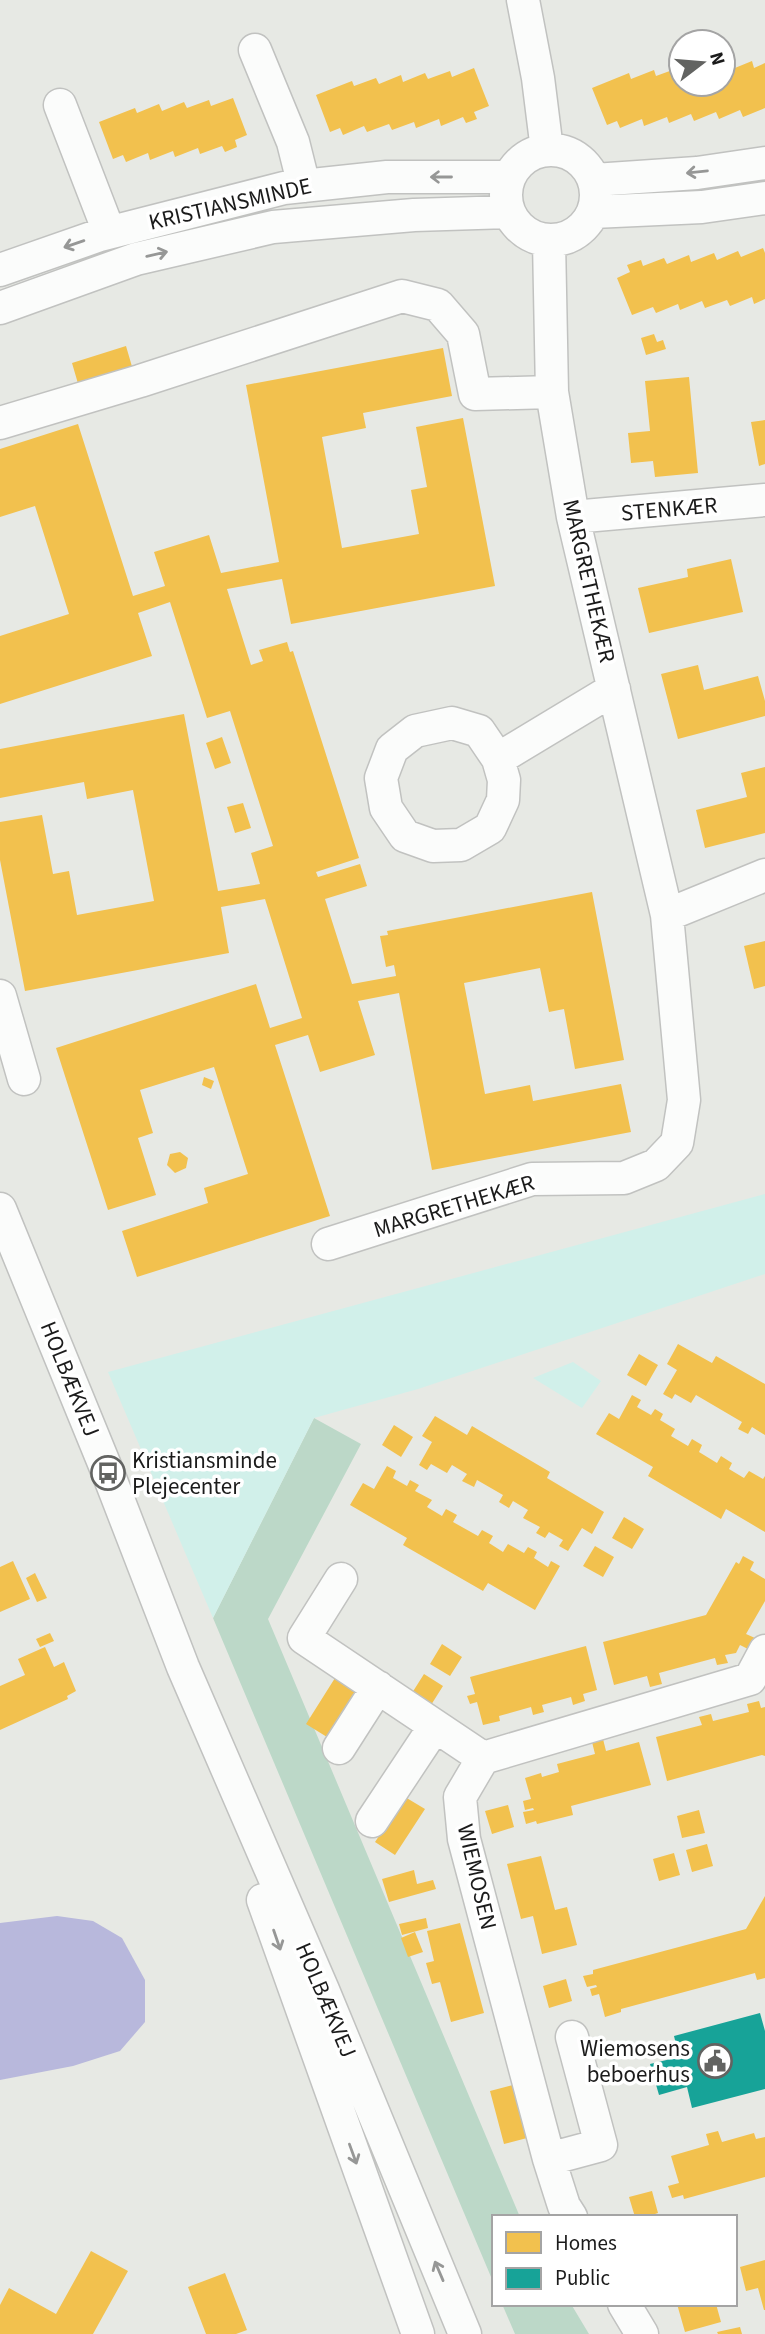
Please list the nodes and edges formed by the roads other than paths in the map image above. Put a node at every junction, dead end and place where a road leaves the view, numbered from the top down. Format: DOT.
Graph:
graph roads {
  1 [pos="523,0"];
  2 [pos="255,50"];
  3 [pos="60,105"];
  4 [pos="547,150"];
  5 [pos="765,163"];
  6 [pos="509,177"];
  7 [pos="594,180"];
  8 [pos="304,186"];
  9 [pos="765,198"];
  10 [pos="509,212"];
  11 [pos="593,212"];
  12 [pos="109,232"];
  13 [pos="549,241"];
  14 [pos="0,270"];
  15 [pos="0,308"];
  16 [pos="552,392"];
  17 [pos="0,423"];
  18 [pos="765,500"];
  19 [pos="573,517"];
  20 [pos="614,689"];
  21 [pos="498,759"];
  22 [pos="765,875"];
  23 [pos="667,915"];
  24 [pos="0,996"];
  25 [pos="24,1079"];
  26 [pos="0,1209"];
  27 [pos="328,1244"];
  28 [pos="341,1579"];
  29 [pos="765,1651"];
  30 [pos="183,1667"];
  31 [pos="378,1687"];
  32 [pos="435,1726"];
  33 [pos="339,1748"];
  34 [pos="483,1758"];
  35 [pos="372,1821"];
  36 [pos="572,2037"];
  37 [pos="550,2159"];
  38 [pos="570,2215"];
  39 [pos="625,2306"];
  40 [pos="418,2334"];
  41 [pos="465,2334"];
  42 [pos="642,2334"];
  1 -- 4 [label="street"];
  2 -- 8 [label="street"];
  3 -- 12 [label="street"];
  4 -- 6 [label="street"];
  4 -- 7 [label="street"];
  5 -- 7 [label="street, one-way"];
  6 -- 8 [label="street, KRISTIANSMINDE, one-way"];
  6 -- 10 [label="street"];
  7 -- 11 [label="street"];
  8 -- 12 [label="street, KRISTIANSMINDE"];
  9 -- 11 [label="street"];
  10 -- 13 [label="street"];
  15 -- 10 [label="street, KRISTIANSMINDE, one-way"];
  11 -- 13 [label="street"];
  12 -- 14 [label="street, KRISTIANSMINDE, one-way"];
  13 -- 16 [label="street, MARGRETHEKÆR"];
  16 -- 17 [label="street"];
  16 -- 19 [label="street, MARGRETHEKÆR"];
  18 -- 19 [label="street, STENKÆR"];
  19 -- 20 [label="street, MARGRETHEKÆR"];
  20 -- 21 [label="street"];
  20 -- 23 [label="street, MARGRETHEKÆR"];
  22 -- 23 [label="street"];
  23 -- 27 [label="street, MARGRETHEKÆR"];
  24 -- 25 [label="street"];
  26 -- 30 [label="street, HOLBÆKVEJ"];
  28 -- 31 [label="street"];
  29 -- 34 [label="street"];
  30 -- 40 [label="street, HOLBÆKVEJ, one-way"];
  41 -- 30 [label="street, HOLBÆKVEJ, one-way"];
  31 -- 32 [label="street"];
  31 -- 33 [label="street"];
  32 -- 34 [label="street"];
  32 -- 35 [label="street"];
  34 -- 37 [label="street, WIEMOSEN"];
  36 -- 37 [label="street"];
  37 -- 38 [label="street, WIEMOSEN"];
  39 -- 42 [label="street"];
}
